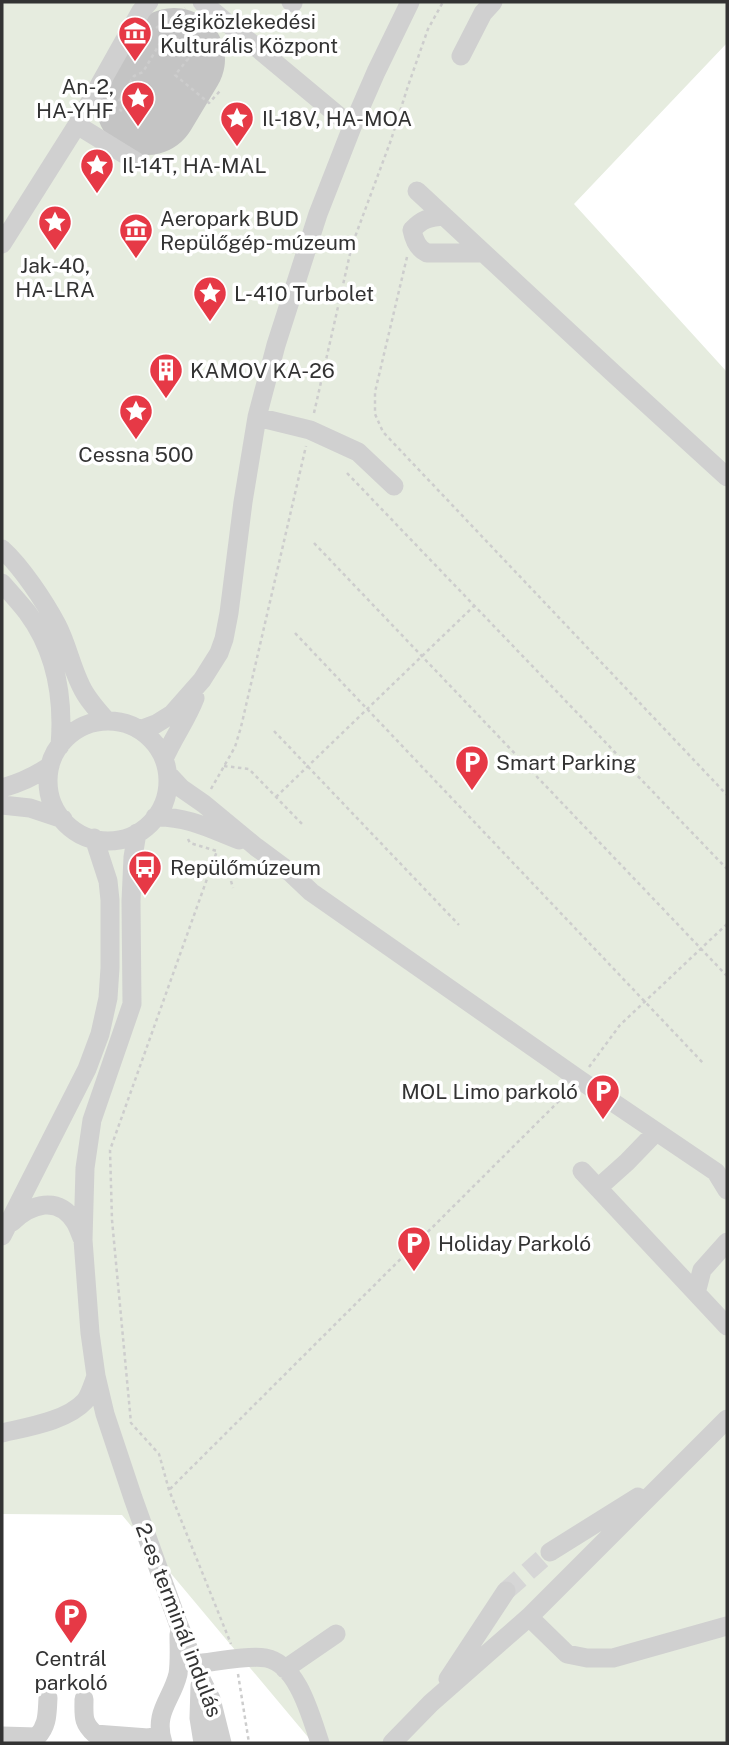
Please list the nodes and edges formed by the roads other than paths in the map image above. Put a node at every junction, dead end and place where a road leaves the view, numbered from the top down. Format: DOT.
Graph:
graph roads {
  1 [pos="149,2"];
  2 [pos="410,2"];
  3 [pos="493,2"];
  4 [pos="193,5"];
  5 [pos="461,56"];
  6 [pos="76,125"];
  7 [pos="352,127"];
  8 [pos="137,162"];
  9 [pos="417,191"];
  10 [pos="444,216"];
  11 [pos="2,244"];
  12 [pos="483,253"];
  13 [pos="257,417"];
  14 [pos="727,477"];
  15 [pos="394,486"];
  16 [pos="2,549"];
  17 [pos="2,583"];
  18 [pos="202,680"];
  19 [pos="107,721"];
  20 [pos="140,730"];
  21 [pos="60,746"];
  22 [pos="50,766"];
  23 [pos="166,766"];
  24 [pos="2,788"];
  25 [pos="2,805"];
  26 [pos="155,817"];
  27 [pos="62,819"];
  28 [pos="137,833"];
  29 [pos="94,838"];
  30 [pos="256,847"];
  31 [pos="656,1132"];
  32 [pos="582,1171"];
  33 [pos="598,1188"];
  34 [pos="727,1190"];
  35 [pos="3,1228"];
  36 [pos="83,1240"];
  37 [pos="727,1242"];
  38 [pos="696,1293"];
  39 [pos="727,1326"];
  40 [pos="96,1376"];
  41 [pos="727,1419"];
  42 [pos="2,1433"];
  43 [pos="669,1477"];
  44 [pos="550,1552"];
  45 [pos="506,1591"];
  46 [pos="529,1617"];
  47 [pos="178,1623"];
  48 [pos="727,1626"];
  49 [pos="336,1634"];
  50 [pos="285,1669"];
  51 [pos="197,1671"];
  52 [pos="48,1698"];
  53 [pos="84,1699"];
  54 [pos="431,1703"];
  55 [pos="2,1736"];
  56 [pos="34,1740"];
  57 [pos="162,1740"];
  58 [pos="203,1743"];
  59 [pos="222,1743"];
  60 [pos="320,1743"];
  61 [pos="392,1743"];
  1 -- 6 [label="street"];
  2 -- 7 [label="street"];
  3 -- 5 [label="street"];
  4 -- 7 [label="street"];
  6 -- 8 [label="street"];
  6 -- 11 [label="street"];
  7 -- 13 [label="street"];
  9 -- 10 [label="street"];
  10 -- 12 [label="street"];
  10 -- 12 [label="street"];
  12 -- 14 [label="street"];
  13 -- 15 [label="street"];
  13 -- 18 [label="street"];
  16 -- 19 [label="street"];
  17 -- 21 [label="street"];
  18 -- 20 [label="street"];
  18 -- 23 [label="street"];
  19 -- 20 [label="street"];
  19 -- 21 [label="street"];
  20 -- 23 [label="street"];
  21 -- 22 [label="street"];
  22 -- 24 [label="street"];
  22 -- 27 [label="street"];
  23 -- 26 [label="street"];
  23 -- 30 [label="street"];
  25 -- 27 [label="street"];
  26 -- 28 [label="street"];
  26 -- 30 [label="street"];
  27 -- 29 [label="street"];
  28 -- 29 [label="street"];
  28 -- 36 [label="street, 2-es terminál indulás"];
  29 -- 35 [label="street"];
  30 -- 31 [label="street"];
  31 -- 33 [label="street"];
  31 -- 34 [label="street"];
  32 -- 33 [label="street"];
  33 -- 38 [label="street"];
  35 -- 36 [label="street"];
  36 -- 40 [label="street, 2-es terminál indulás"];
  37 -- 38 [label="street"];
  38 -- 39 [label="street"];
  40 -- 42 [label="street"];
  40 -- 47 [label="street, 2-es terminál indulás"];
  41 -- 43 [label="street"];
  43 -- 44 [label="street"];
  43 -- 46 [label="street"];
  45 -- 54 [label="street"];
  46 -- 48 [label="street"];
  46 -- 54 [label="street"];
  47 -- 51 [label="street, 2-es terminál indulás"];
  47 -- 57 [label="street"];
  49 -- 50 [label="street"];
  50 -- 51 [label="street"];
  50 -- 60 [label="street"];
  51 -- 58 [label="street"];
  51 -- 59 [label="street, 2-es terminál indulás"];
  52 -- 56 [label="street"];
  53 -- 57 [label="street"];
  54 -- 61 [label="street"];
  55 -- 56 [label="street"];
}
